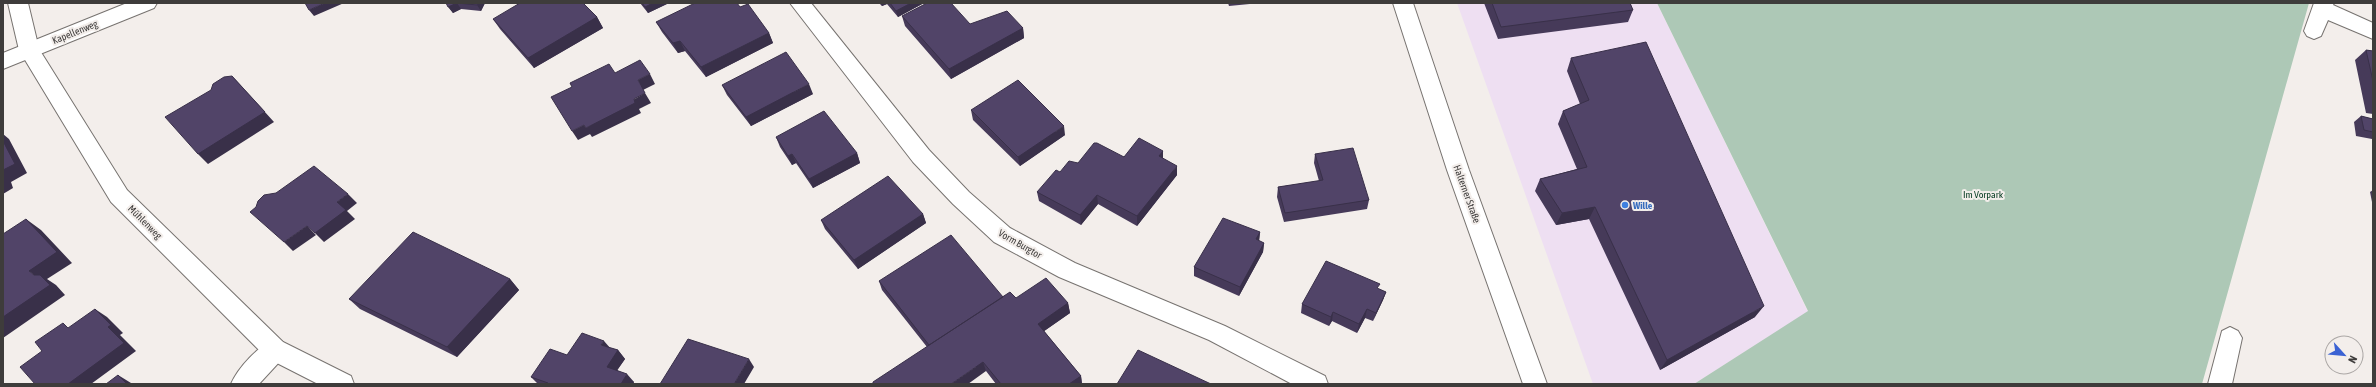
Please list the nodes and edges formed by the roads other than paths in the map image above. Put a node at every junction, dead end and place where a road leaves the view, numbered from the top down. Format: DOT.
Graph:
graph roads {
  1 [pos="18,3"];
  2 [pos="147,3"];
  3 [pos="800,3"];
  4 [pos="1403,3"];
  5 [pos="2323,6"];
  6 [pos="2314,31"];
  7 [pos="2373,31"];
  8 [pos="29,50"];
  9 [pos="3,61"];
  10 [pos="2230,338"];
  11 [pos="275,350"];
  12 [pos="243,384"];
  13 [pos="342,384"];
  14 [pos="1316,384"];
  15 [pos="1535,384"];
  16 [pos="2220,384"];
  1 -- 8 [label="street, Mühlenweg"];
  2 -- 8 [label="street, Kapellenweg"];
  3 -- 14 [label="street, Vorm Burgtor"];
  4 -- 15 [label="street, Halterner Straße"];
  5 -- 6 [label="street"];
  5 -- 7 [label="street"];
  8 -- 9 [label="street, Kapellenweg"];
  8 -- 11 [label="street, Mühlenweg"];
  10 -- 16 [label="street"];
  11 -- 12 [label="street"];
  11 -- 13 [label="street, Mühlenweg"];
}
